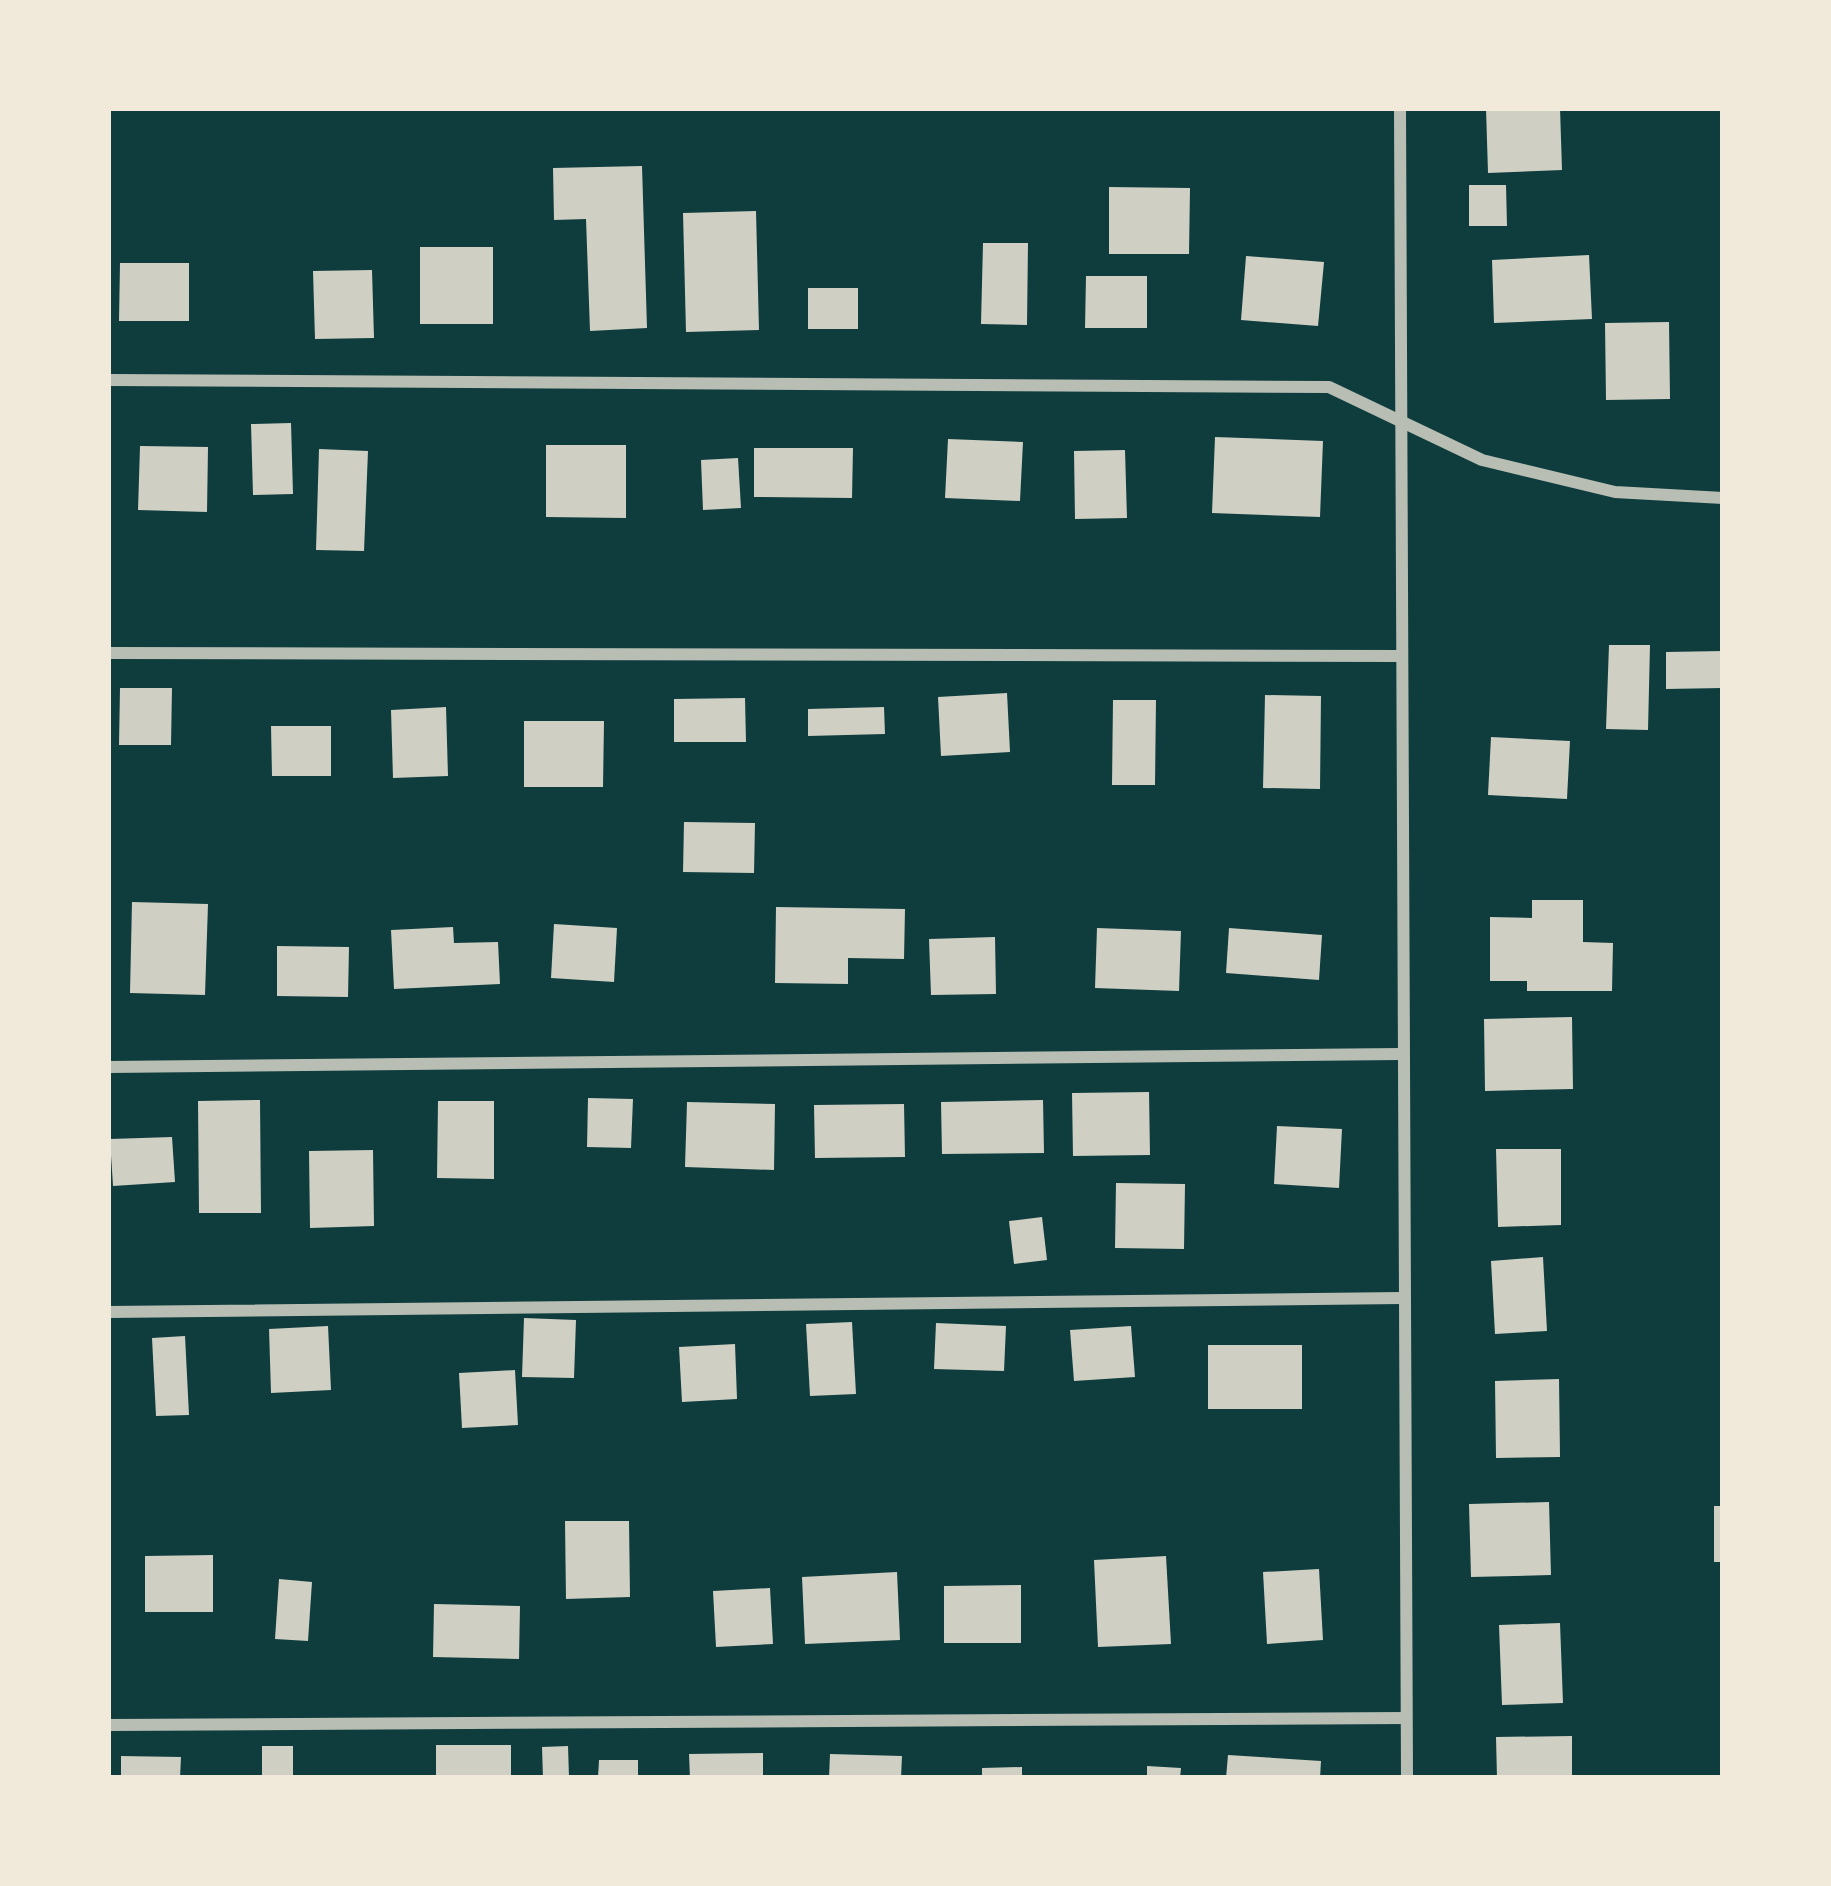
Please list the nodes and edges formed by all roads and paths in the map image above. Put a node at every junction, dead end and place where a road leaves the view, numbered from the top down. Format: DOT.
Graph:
graph roads {
  1 [pos="1400,108"];
  2 [pos="108,380"];
  3 [pos="1405,421"];
  4 [pos="1723,498"];
  5 [pos="108,653"];
  6 [pos="1402,656"];
  7 [pos="1401,1054"];
  8 [pos="108,1066"];
  9 [pos="1402,1298"];
  10 [pos="108,1312"];
  11 [pos="1406,1718"];
  12 [pos="108,1725"];
  13 [pos="1407,1778"];
  1 -- 3 [label="street"];
  2 -- 3 [label="street"];
  3 -- 4 [label="street"];
  3 -- 6 [label="street"];
  5 -- 6 [label="street"];
  6 -- 7 [label="street"];
  7 -- 8 [label="street"];
  7 -- 9 [label="street"];
  9 -- 10 [label="street"];
  9 -- 11 [label="street"];
  11 -- 12 [label="street"];
  11 -- 13 [label="street"];
}
